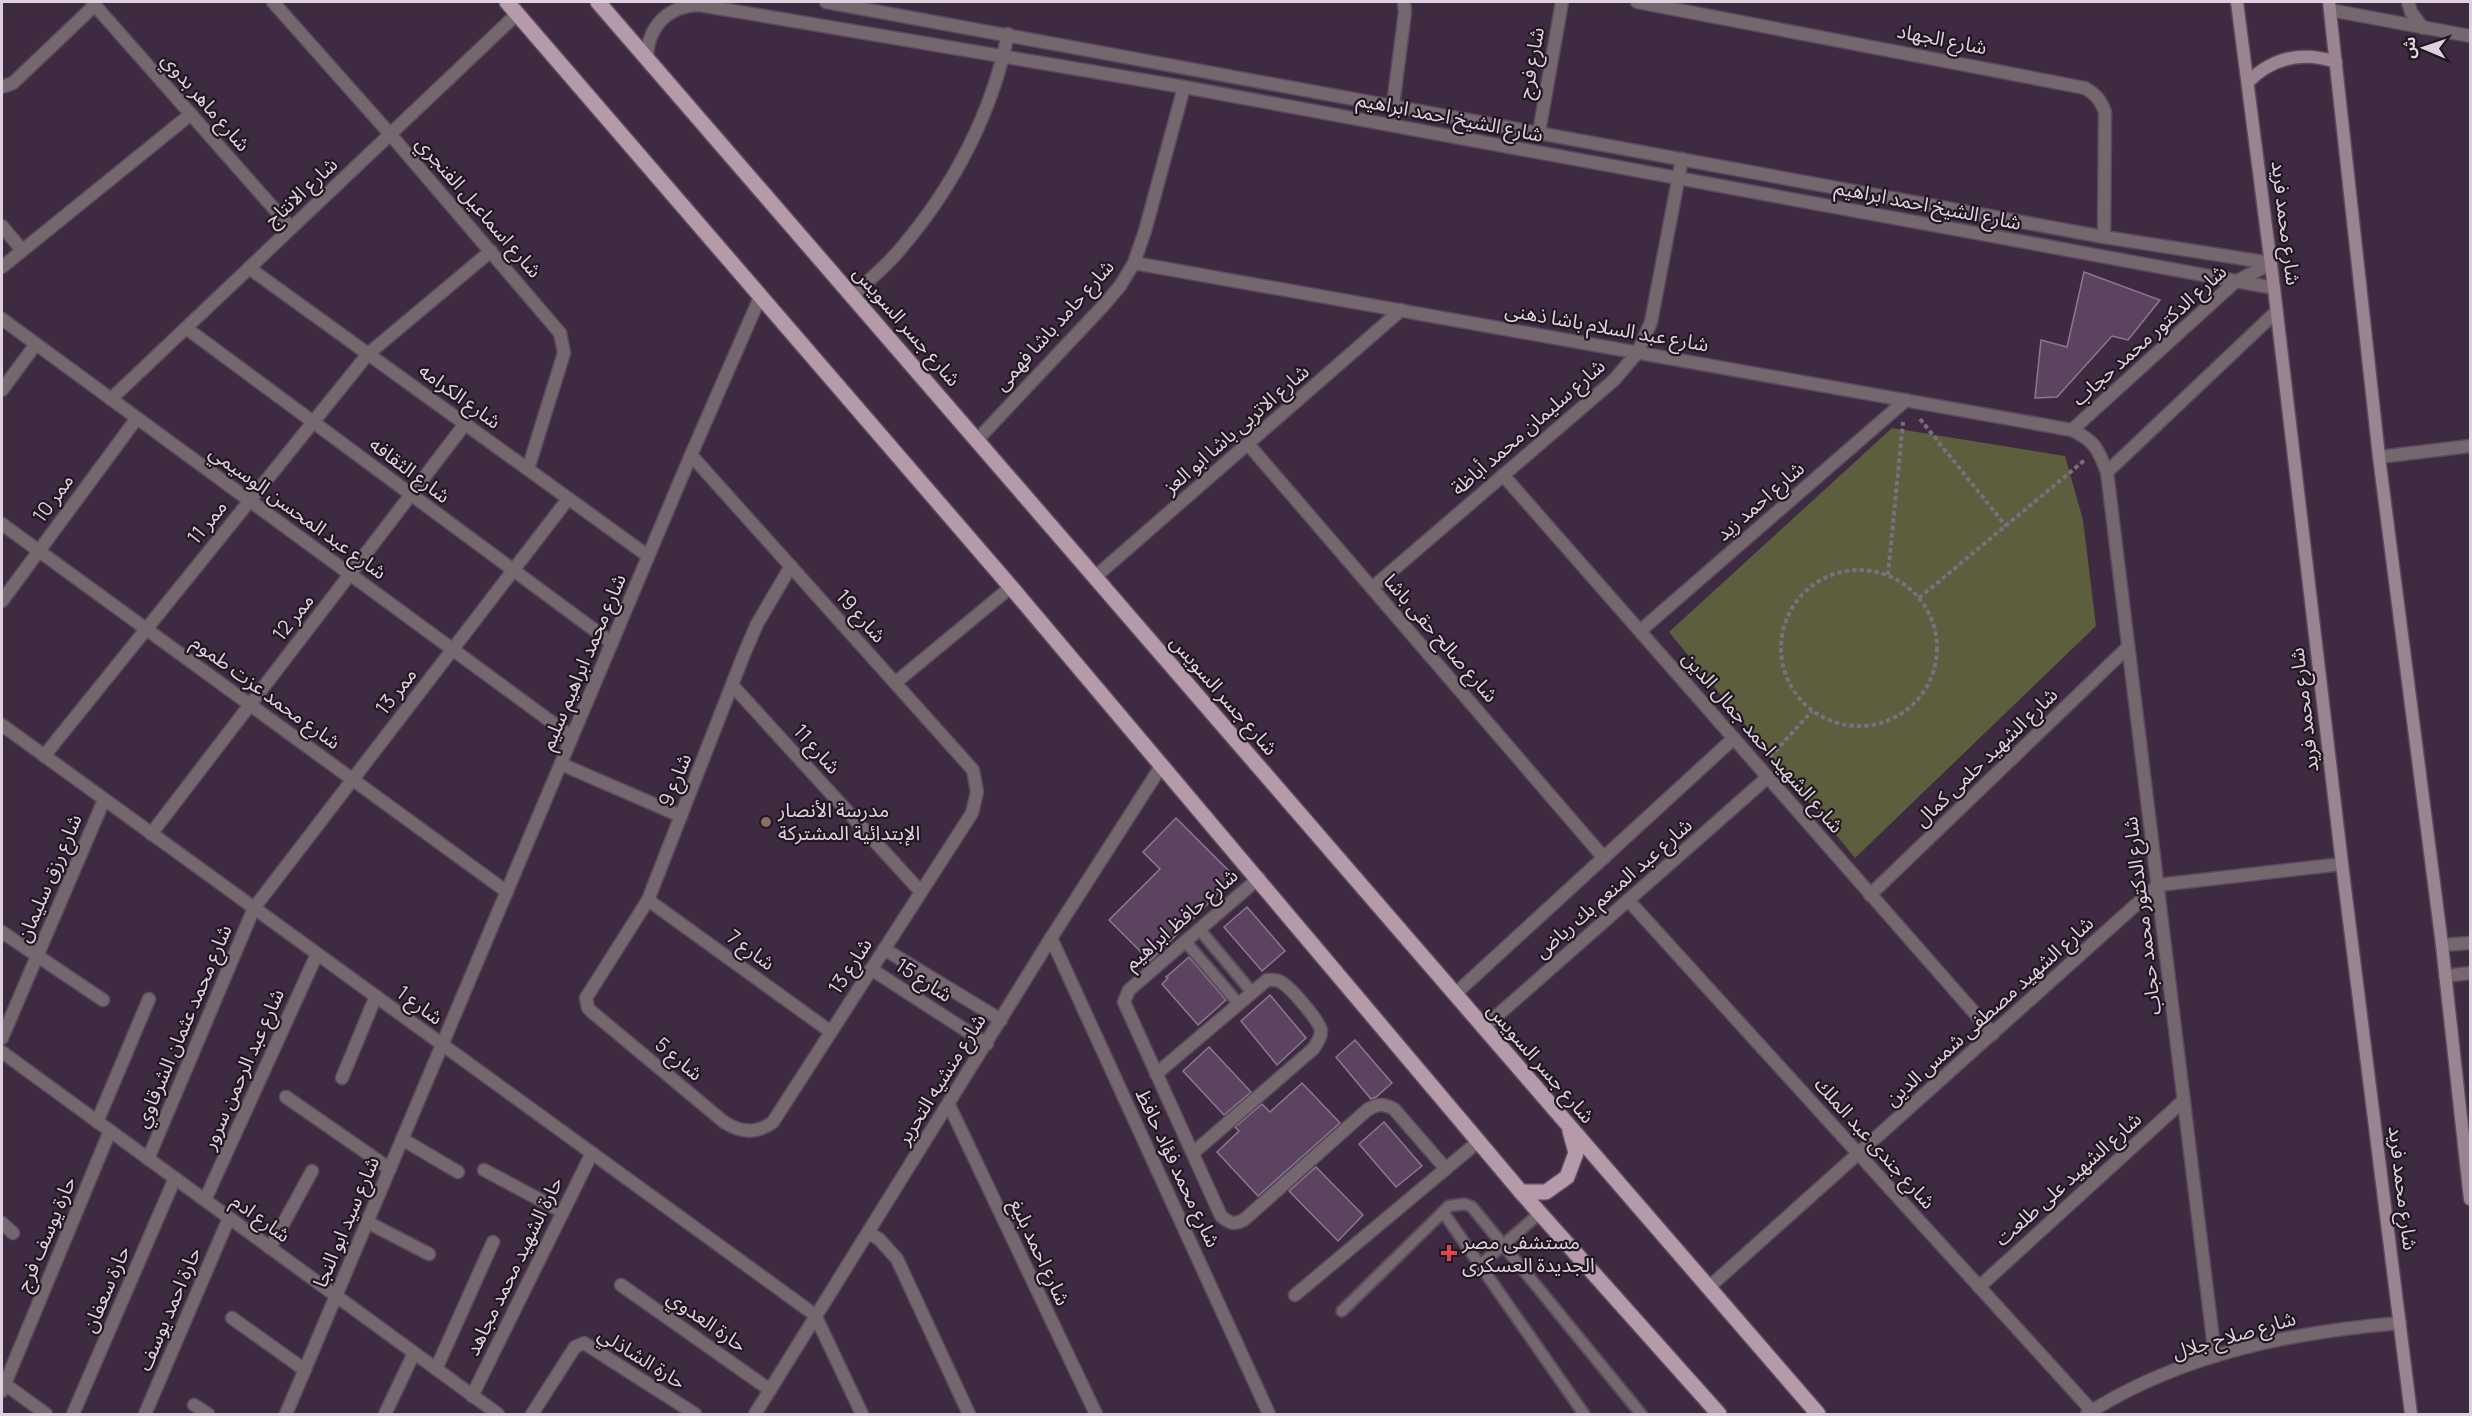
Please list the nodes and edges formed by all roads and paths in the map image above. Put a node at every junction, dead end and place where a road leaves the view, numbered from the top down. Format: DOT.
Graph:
graph roads {
  1 [pos="273,2"];
  2 [pos="507,2"];
  3 [pos="598,2"];
  4 [pos="826,2"];
  5 [pos="1404,2"];
  6 [pos="1562,2"];
  7 [pos="1637,2"];
  8 [pos="2237,2"];
  9 [pos="2408,2"];
  10 [pos="94,3"];
  11 [pos="685,3"];
  12 [pos="2330,6"];
  13 [pos="518,13"];
  14 [pos="2423,28"];
  15 [pos="1008,34"];
  16 [pos="2470,36"];
  17 [pos="647,57"];
  18 [pos="1004,57"];
  19 [pos="2336,62"];
  20 [pos="2248,82"];
  21 [pos="2,87"];
  22 [pos="1184,87"];
  23 [pos="1393,105"];
  24 [pos="191,114"];
  25 [pos="1539,132"];
  26 [pos="390,134"];
  27 [pos="1682,159"];
  28 [pos="1678,179"];
  29 [pos="2,226"];
  30 [pos="291,228"];
  31 [pos="2104,237"];
  32 [pos="22,250"];
  33 [pos="491,251"];
  34 [pos="1134,263"];
  35 [pos="2271,263"];
  36 [pos="2,267"];
  37 [pos="249,268"];
  38 [pos="2235,282"];
  39 [pos="2274,288"];
  40 [pos="761,295"];
  41 [pos="853,295"];
  42 [pos="1401,310"];
  43 [pos="2277,311"];
  44 [pos="2,319"];
  45 [pos="186,328"];
  46 [pos="36,344"];
  47 [pos="1638,352"];
  48 [pos="368,354"];
  49 [pos="2,390"];
  50 [pos="111,399"];
  51 [pos="1906,400"];
  52 [pos="137,418"];
  53 [pos="313,422"];
  54 [pos="465,424"];
  55 [pos="2072,430"];
  56 [pos="977,440"];
  57 [pos="1248,444"];
  58 [pos="2470,446"];
  59 [pos="2098,449"];
  60 [pos="691,455"];
  61 [pos="2379,457"];
  62 [pos="528,470"];
  63 [pos="2107,471"];
  64 [pos="1503,475"];
  65 [pos="411,495"];
  66 [pos="568,498"];
  67 [pos="250,500"];
  68 [pos="2,524"];
  69 [pos="2006,526"];
  70 [pos="38,551"];
  71 [pos="648,556"];
  72 [pos="791,566"];
  73 [pos="513,571"];
  74 [pos="350,574"];
  75 [pos="1887,575"];
  76 [pos="1095,577"];
  77 [pos="1011,586"];
  78 [pos="1372,588"];
  79 [pos="1920,598"];
  80 [pos="2,601"];
  81 [pos="146,629"];
  82 [pos="1640,631"];
  83 [pos="612,643"];
  84 [pos="2128,647"];
  85 [pos="453,649"];
  86 [pos="895,683"];
  87 [pos="733,686"];
  88 [pos="250,705"];
  89 [pos="1812,711"];
  90 [pos="2,725"];
  91 [pos="572,736"];
  92 [pos="1734,738"];
  93 [pos="44,756"];
  94 [pos="561,764"];
  95 [pos="1162,765"];
  96 [pos="1764,772"];
  97 [pos="352,780"];
  98 [pos="104,800"];
  99 [pos="972,813"];
  100 [pos="681,816"];
  101 [pos="152,834"];
  102 [pos="1604,858"];
  103 [pos="2342,864"];
  104 [pos="1258,878"];
  105 [pos="2158,885"];
  106 [pos="507,892"];
  107 [pos="921,892"];
  108 [pos="1870,894"];
  109 [pos="648,900"];
  110 [pos="1628,900"];
  111 [pos="254,908"];
  112 [pos="1199,929"];
  113 [pos="2,932"];
  114 [pos="1051,938"];
  115 [pos="1185,941"];
  116 [pos="2470,943"];
  117 [pos="2442,945"];
  118 [pos="884,949"];
  119 [pos="317,954"];
  120 [pos="37,956"];
  121 [pos="871,969"];
  122 [pos="2470,973"];
  123 [pos="2445,975"];
  124 [pos="1251,991"];
  125 [pos="1454,995"];
  126 [pos="376,996"];
  127 [pos="149,999"];
  128 [pos="103,1000"];
  129 [pos="586,1003"];
  130 [pos="1238,1003"];
  131 [pos="1001,1020"];
  132 [pos="1483,1028"];
  133 [pos="831,1032"];
  134 [pos="1993,1034"];
  135 [pos="2,1038"];
  136 [pos="987,1044"];
  137 [pos="442,1045"];
  138 [pos="2,1052"];
  139 [pos="1156,1074"];
  140 [pos="342,1078"];
  141 [pos="286,1097"];
  142 [pos="2184,1100"];
  143 [pos="949,1105"];
  144 [pos="97,1122"];
  145 [pos="1569,1128"];
  146 [pos="110,1131"];
  147 [pos="754,1131"];
  148 [pos="402,1139"];
  149 [pos="1479,1141"];
  150 [pos="592,1153"];
  151 [pos="1193,1153"];
  152 [pos="1858,1154"];
  153 [pos="148,1159"];
  154 [pos="390,1169"];
  155 [pos="1446,1169"];
  156 [pos="484,1170"];
  157 [pos="312,1171"];
  158 [pos="458,1172"];
  159 [pos="174,1178"];
  160 [pos="1521,1192"];
  161 [pos="2470,1198"];
  162 [pos="205,1200"];
  163 [pos="563,1212"];
  164 [pos="1443,1212"];
  165 [pos="1540,1213"];
  166 [pos="229,1218"];
  167 [pos="368,1222"];
  168 [pos="2,1223"];
  169 [pos="13,1233"];
  170 [pos="868,1233"];
  171 [pos="493,1242"];
  172 [pos="1503,1245"];
  173 [pos="270,1248"];
  174 [pos="429,1254"];
  175 [pos="1480,1265"];
  176 [pos="621,1285"];
  177 [pos="1979,1287"];
  178 [pos="1708,1288"];
  179 [pos="1295,1295"];
  180 [pos="336,1296"];
  181 [pos="1342,1311"];
  182 [pos="815,1315"];
  183 [pos="232,1318"];
  184 [pos="2400,1323"];
  185 [pos="414,1353"];
  186 [pos="2215,1356"];
  187 [pos="436,1369"];
  188 [pos="305,1370"];
  189 [pos="3,1386"];
  190 [pos="770,1390"];
  191 [pos="472,1396"];
  192 [pos="194,1405"];
  193 [pos="489,1412"];
  194 [pos="2090,1413"];
  195 [pos="46,1414"];
  196 [pos="73,1414"];
  197 [pos="145,1414"];
  198 [pos="208,1414"];
  199 [pos="286,1414"];
  200 [pos="385,1414"];
  201 [pos="532,1414"];
  202 [pos="695,1414"];
  203 [pos="755,1414"];
  204 [pos="862,1414"];
  205 [pos="969,1414"];
  206 [pos="1096,1414"];
  207 [pos="1269,1414"];
  208 [pos="1584,1414"];
  209 [pos="1641,1414"];
  210 [pos="1719,1414"];
  211 [pos="1818,1414"];
  212 [pos="2411,1414"];
  1 -- 26 [label="street, شارع اسماعيل الفنجري"];
  2 -- 13 [label="main road"];
  3 -- 17 [label="main road, شارع جسر السويس"];
  4 -- 15 [label="street, شارع الشيخ احمد ابراهيم"];
  5 -- 23 [label="street"];
  6 -- 25 [label="street, شارع فرج"];
  7 -- 31 [label="street, شارع الجهاد"];
  8 -- 20 [label="main road, شارع محمد فريد"];
  9 -- 14 [label="street"];
  10 -- 21 [label="street"];
  10 -- 24 [label="street, شارع ماهر بدوي"];
  11 -- 17 [label="street, شارع الشيخ احمد ابراهيم"];
  11 -- 18 [label="street, شارع الشيخ احمد ابراهيم"];
  12 -- 14 [label="street"];
  12 -- 19 [label="main road"];
  13 -- 26 [label="street, شارع الانتاج"];
  13 -- 40 [label="main road"];
  14 -- 16 [label="street"];
  15 -- 18 [label="street"];
  15 -- 23 [label="street, شارع الشيخ احمد ابراهيم"];
  17 -- 41 [label="main road, شارع جسر السويس"];
  18 -- 22 [label="street, شارع الشيخ احمد ابراهيم"];
  18 -- 41 [label="street"];
  19 -- 20 [label="main road"];
  19 -- 61 [label="main road"];
  20 -- 35 [label="main road, شارع محمد فريد"];
  22 -- 28 [label="street, شارع الشيخ احمد ابراهيم"];
  22 -- 34 [label="street, شارع حامد باشا فهمى"];
  23 -- 25 [label="street, شارع الشيخ احمد ابراهيم"];
  24 -- 30 [label="street, شارع ماهر بدوي"];
  24 -- 32 [label="street"];
  25 -- 27 [label="street, شارع الشيخ احمد ابراهيم"];
  26 -- 30 [label="street, شارع الانتاج"];
  26 -- 33 [label="street, شارع اسماعيل الفنجري"];
  27 -- 28 [label="street, شارع سليمان محمد أباظة"];
  27 -- 31 [label="street, شارع الشيخ احمد ابراهيم"];
  28 -- 38 [label="street, شارع الشيخ احمد ابراهيم"];
  28 -- 47 [label="street, شارع سليمان محمد أباظة"];
  29 -- 32 [label="street"];
  30 -- 37 [label="street, شارع الانتاج"];
  31 -- 35 [label="street, شارع الشيخ احمد ابراهيم"];
  32 -- 36 [label="street"];
  33 -- 48 [label="street, ممر 11"];
  33 -- 62 [label="street, شارع اسماعيل الفنجري"];
  34 -- 42 [label="street, شارع عبد السلام باشا ذهنى"];
  34 -- 56 [label="street, شارع حامد باشا فهمى"];
  35 -- 38 [label="street, شارع الدكتور محمد حجاب"];
  35 -- 39 [label="main road, شارع محمد فريد"];
  37 -- 45 [label="street, شارع الانتاج"];
  37 -- 48 [label="street, شارع الكرامه"];
  38 -- 39 [label="street, شارع الشيخ احمد ابراهيم"];
  38 -- 55 [label="street, شارع الدكتور محمد حجاب"];
  39 -- 43 [label="main road, شارع محمد فريد"];
  40 -- 60 [label="street, شارع محمد ابراهيم سليم"];
  40 -- 77 [label="main road"];
  41 -- 56 [label="main road, شارع جسر السويس"];
  42 -- 47 [label="street, شارع عبد السلام باشا ذهنى"];
  42 -- 57 [label="street, شارع الاتربى باشا ابو العز"];
  43 -- 63 [label="street"];
  43 -- 103 [label="main road, شارع محمد فريد"];
  44 -- 46 [label="street, شارع عبد المحسن الوسيمي"];
  45 -- 50 [label="street, شارع الانتاج"];
  45 -- 53 [label="street, شارع الثقافه"];
  46 -- 49 [label="street"];
  46 -- 50 [label="street, شارع عبد المحسن الوسيمي"];
  47 -- 51 [label="street, شارع عبد السلام باشا ذهنى"];
  47 -- 64 [label="street, شارع سليمان محمد أباظة"];
  48 -- 53 [label="street, ممر 11"];
  48 -- 54 [label="street, شارع الكرامه"];
  50 -- 52 [label="street, شارع عبد المحسن الوسيمي"];
  51 -- 55 [label="street, شارع عبد السلام باشا ذهنى"];
  51 -- 69 [label="path"];
  51 -- 75 [label="path"];
  51 -- 82 [label="street, شارع احمد زيد"];
  52 -- 67 [label="street, شارع عبد المحسن الوسيمي"];
  52 -- 70 [label="street, ممر 10"];
  53 -- 65 [label="street, شارع الثقافه"];
  53 -- 67 [label="street, ممر 11"];
  54 -- 62 [label="street, شارع الكرامه"];
  54 -- 65 [label="street, ممر 12"];
  55 -- 59 [label="street, شارع الدكتور محمد حجاب"];
  56 -- 76 [label="main road, شارع جسر السويس"];
  57 -- 76 [label="street, شارع الاتربى باشا ابو العز"];
  57 -- 78 [label="street, شارع صالح حقى باشا"];
  58 -- 61 [label="street"];
  59 -- 63 [label="street, شارع الدكتور محمد حجاب"];
  59 -- 69 [label="path"];
  60 -- 71 [label="street, شارع محمد ابراهيم سليم"];
  60 -- 72 [label="street, شارع 19"];
  61 -- 117 [label="main road"];
  62 -- 66 [label="street, شارع الكرامه"];
  63 -- 84 [label="street, شارع الدكتور محمد حجاب"];
  64 -- 78 [label="street, شارع سليمان محمد أباظة"];
  64 -- 82 [label="street, شارع الشهيد احمد جمال الدين"];
  65 -- 73 [label="street, شارع الثقافه"];
  65 -- 74 [label="street, ممر 12"];
  66 -- 71 [label="street, شارع الكرامه"];
  66 -- 73 [label="street, ممر 13"];
  67 -- 74 [label="street, شارع عبد المحسن الوسيمي"];
  67 -- 81 [label="street, ممر 11"];
  68 -- 70 [label="street, شارع محمد عزت طموم"];
  69 -- 79 [label="path"];
  70 -- 80 [label="street, ممر 10"];
  70 -- 81 [label="street, شارع محمد عزت طموم"];
  71 -- 83 [label="street, شارع محمد ابراهيم سليم"];
  72 -- 86 [label="street, شارع 19"];
  72 -- 87 [label="street, شارع 9"];
  73 -- 83 [label="street, شارع الثقافه"];
  73 -- 85 [label="street, ممر 13"];
  74 -- 85 [label="street, شارع عبد المحسن الوسيمي"];
  74 -- 88 [label="street, ممر 12"];
  75 -- 79 [label="path"];
  75 -- 89 [label="path"];
  76 -- 125 [label="main road, شارع جسر السويس"];
  77 -- 86 [label="street"];
  77 -- 95 [label="main road"];
  78 -- 102 [label="street, شارع صالح حقى باشا"];
  79 -- 89 [label="path"];
  81 -- 88 [label="street, شارع محمد عزت طموم"];
  81 -- 93 [label="street, ممر 11"];
  82 -- 92 [label="street, شارع الشهيد احمد جمال الدين"];
  83 -- 91 [label="street, شارع محمد ابراهيم سليم"];
  84 -- 105 [label="street, شارع الدكتور محمد حجاب"];
  84 -- 108 [label="street, شارع الشهيد حلمى كمال"];
  85 -- 91 [label="street, شارع عبد المحسن الوسيمي"];
  85 -- 97 [label="street, ممر 13"];
  86 -- 99 [label="street, شارع 19"];
  87 -- 100 [label="street, شارع 9"];
  87 -- 107 [label="street, شارع 11"];
  88 -- 97 [label="street, شارع محمد عزت طموم"];
  88 -- 101 [label="street, ممر 12"];
  89 -- 96 [label="path"];
  90 -- 93 [label="street, شارع 1"];
  91 -- 94 [label="street, شارع محمد ابراهيم سليم"];
  92 -- 96 [label="street, شارع الشهيد احمد جمال الدين"];
  92 -- 102 [label="street, شارع عبد المنعم بك رياض"];
  93 -- 98 [label="street, شارع 1"];
  94 -- 100 [label="street"];
  94 -- 106 [label="street, شارع محمد ابراهيم سليم"];
  95 -- 104 [label="main road"];
  95 -- 114 [label="street, شارع منشيه التحرير"];
  96 -- 108 [label="street, شارع الشهيد احمد جمال الدين"];
  96 -- 110 [label="street, شارع عبد المنعم بك رياض"];
  97 -- 106 [label="street, شارع محمد عزت طموم"];
  97 -- 111 [label="street, ممر 13"];
  98 -- 101 [label="street, شارع 1"];
  98 -- 120 [label="street, شارع رزق سليمان"];
  99 -- 107 [label="street, شارع 13"];
  100 -- 109 [label="street, شارع 9"];
  101 -- 111 [label="street, شارع 1"];
  102 -- 125 [label="street, شارع عبد المنعم بك رياض"];
  103 -- 105 [label="street"];
  103 -- 184 [label="main road, شارع محمد فريد"];
  104 -- 112 [label="street, شارع حافظ ابراهيم"];
  104 -- 149 [label="main road"];
  105 -- 134 [label="street, شارع الشهيد مصطفى شمس الدين"];
  105 -- 142 [label="street, شارع الدكتور محمد حجاب"];
  106 -- 137 [label="street, شارع محمد ابراهيم سليم"];
  107 -- 118 [label="street, شارع 13"];
  108 -- 134 [label="street, شارع الشهيد احمد جمال الدين"];
  109 -- 129 [label="street, شارع 9"];
  109 -- 133 [label="street, شارع 7"];
  110 -- 132 [label="street, شارع عبد المنعم بك رياض"];
  110 -- 152 [label="street, شارع جندى عبد الملك"];
  111 -- 119 [label="street, شارع 1"];
  111 -- 153 [label="street, شارع محمد عثمان الشرقاوي"];
  112 -- 115 [label="street, شارع حافظ ابراهيم"];
  112 -- 124 [label="lane"];
  113 -- 120 [label="street"];
  114 -- 131 [label="street, شارع منشيه التحرير"];
  114 -- 207 [label="street, شارع محمد فؤاد حافظ"];
  115 -- 130 [label="lane"];
  115 -- 139 [label="street, شارع حافظ ابراهيم"];
  116 -- 117 [label="street"];
  117 -- 123 [label="main road"];
  118 -- 121 [label="street, شارع 13"];
  118 -- 131 [label="street"];
  119 -- 126 [label="street, شارع 1"];
  119 -- 162 [label="street, شارع عبد الرحمن سرور"];
  120 -- 128 [label="street"];
  120 -- 135 [label="street, شارع رزق سليمان"];
  121 -- 133 [label="street, شارع 13"];
  121 -- 136 [label="street, شارع 15"];
  122 -- 123 [label="street"];
  123 -- 161 [label="main road"];
  124 -- 130 [label="street"];
  124 -- 151 [label="street"];
  125 -- 132 [label="main road, شارع جسر السويس"];
  126 -- 137 [label="street, شارع 1"];
  126 -- 140 [label="street"];
  127 -- 144 [label="street"];
  129 -- 147 [label="street, شارع 5"];
  130 -- 139 [label="street"];
  131 -- 136 [label="street, شارع منشيه التحرير"];
  132 -- 145 [label="main road, شارع جسر السويس"];
  133 -- 147 [label="street, شارع 13"];
  134 -- 152 [label="street, شارع الشهيد مصطفى شمس الدين"];
  136 -- 143 [label="street, شارع منشيه التحرير"];
  137 -- 148 [label="street, شارع سيد ابو النجا"];
  137 -- 150 [label="street, شارع 1"];
  138 -- 144 [label="street, شارع ادم"];
  139 -- 151 [label="street"];
  141 -- 154 [label="street"];
  142 -- 177 [label="street, شارع الشهيد على طلعت"];
  142 -- 186 [label="street, شارع الدكتور محمد حجاب"];
  143 -- 170 [label="street, شارع منشيه التحرير"];
  143 -- 206 [label="street, شارع احمد بليغ"];
  144 -- 146 [label="street, شارع ادم"];
  145 -- 160 [label="main road"];
  145 -- 178 [label="main road, شارع جسر السويس"];
  146 -- 153 [label="street, شارع ادم"];
  146 -- 189 [label="street, حارة يوسف فرج"];
  148 -- 154 [label="street, شارع سيد ابو النجا"];
  148 -- 158 [label="street"];
  149 -- 155 [label="street"];
  149 -- 160 [label="main road"];
  150 -- 163 [label="street, حارة الشهيد محمد مجاهد"];
  150 -- 182 [label="street, شارع 1"];
  151 -- 155 [label="street"];
  152 -- 177 [label="street, شارع جندى عبد الملك"];
  152 -- 178 [label="street, شارع الشهيد مصطفى شمس الدين"];
  153 -- 159 [label="street, شارع ادم"];
  154 -- 167 [label="street, شارع سيد ابو النجا"];
  155 -- 179 [label="street"];
  156 -- 163 [label="street"];
  157 -- 173 [label="street"];
  159 -- 162 [label="street, شارع ادم"];
  159 -- 196 [label="street, حارة سعفان"];
  160 -- 165 [label="main road"];
  162 -- 166 [label="street, شارع ادم"];
  163 -- 191 [label="street, حارة الشهيد محمد مجاهد"];
  164 -- 172 [label="lane"];
  164 -- 175 [label="lane"];
  164 -- 181 [label="lane"];
  165 -- 172 [label="lane"];
  165 -- 210 [label="main road"];
  166 -- 173 [label="street, شارع ادم"];
  166 -- 197 [label="street, حارة احمد يوسف"];
  167 -- 174 [label="street"];
  167 -- 180 [label="street, شارع سيد ابو النجا"];
  168 -- 169 [label="street"];
  170 -- 182 [label="street, شارع منشيه التحرير"];
  170 -- 205 [label="street"];
  171 -- 187 [label="street"];
  172 -- 175 [label="lane"];
  172 -- 209 [label="lane"];
  173 -- 180 [label="street, شارع ادم"];
  175 -- 208 [label="lane"];
  176 -- 190 [label="street, حارة العدوي"];
  177 -- 194 [label="street, شارع جندى عبد الملك"];
  178 -- 211 [label="main road, شارع جسر السويس"];
  180 -- 185 [label="street, شارع ادم"];
  180 -- 188 [label="street, شارع سيد ابو النجا"];
  182 -- 190 [label="street, شارع منشيه التحرير"];
  182 -- 204 [label="street"];
  183 -- 188 [label="street"];
  184 -- 186 [label="street, شارع صلاح جلال"];
  184 -- 212 [label="main road, شارع محمد فريد"];
  185 -- 187 [label="street, شارع ادم"];
  185 -- 200 [label="street"];
  186 -- 194 [label="street, شارع صلاح جلال"];
  187 -- 191 [label="street, شارع ادم"];
  188 -- 199 [label="street, شارع سيد ابو النجا"];
  189 -- 195 [label="street"];
  190 -- 203 [label="street, شارع منشيه التحرير"];
  191 -- 193 [label="street, شارع ادم"];
  192 -- 198 [label="street"];
  201 -- 202 [label="street, حارة الشاذلي"];
}
